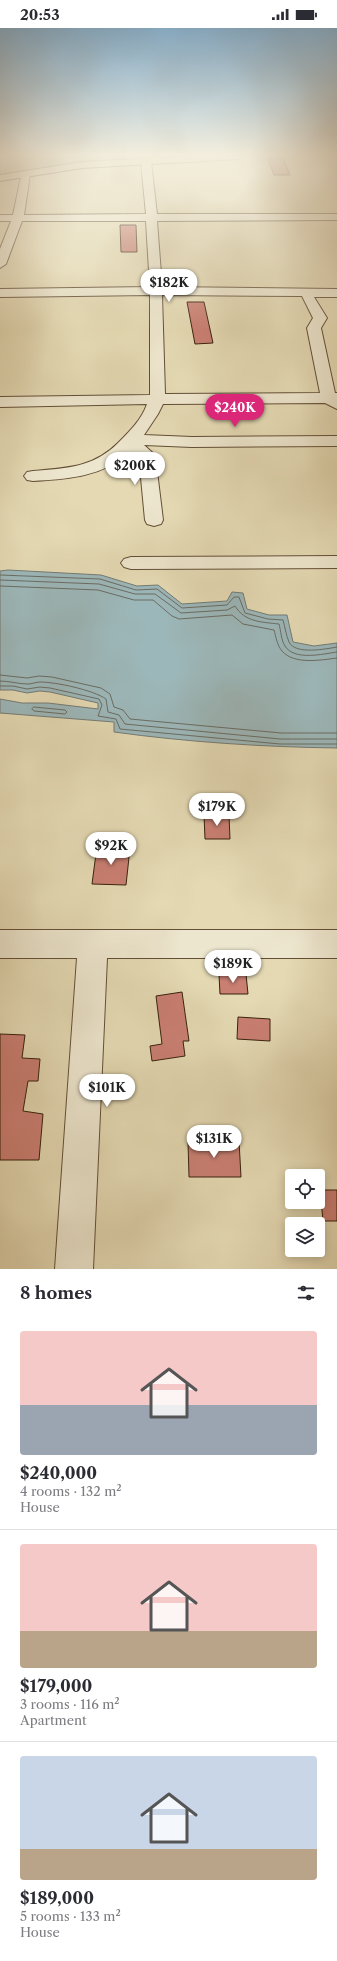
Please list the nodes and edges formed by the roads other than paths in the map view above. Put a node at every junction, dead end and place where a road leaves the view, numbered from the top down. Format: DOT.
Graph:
graph roads {
  1 [pos="19,214"];
  2 [pos="152,214"];
  3 [pos="0,218"];
  4 [pos="18,218"];
  5 [pos="152,218"];
  6 [pos="337,218"];
  7 [pos="0,264"];
  8 [pos="157,291"];
  9 [pos="0,293"];
  10 [pos="306,293"];
  11 [pos="337,293"];
  12 [pos="157,399"];
  13 [pos="334,400"];
  14 [pos="0,402"];
  15 [pos="337,442"];
  16 [pos="128,443"];
  17 [pos="33,476"];
  18 [pos="154,520"];
  19 [pos="337,562"];
  20 [pos="131,563"];
  21 [pos="0,944"];
  22 [pos="93,944"];
  23 [pos="337,944"];
  24 [pos="74,1269"];
  1 -- 4 [label="street"];
  2 -- 5 [label="street"];
  3 -- 4 [label="street"];
  4 -- 5 [label="street"];
  4 -- 7 [label="street"];
  5 -- 6 [label="street"];
  5 -- 8 [label="street"];
  8 -- 9 [label="street"];
  8 -- 10 [label="street"];
  8 -- 12 [label="street"];
  10 -- 11 [label="street"];
  10 -- 13 [label="street"];
  12 -- 13 [label="street"];
  12 -- 14 [label="street"];
  12 -- 16 [label="street"];
  15 -- 16 [label="street"];
  16 -- 17 [label="street"];
  16 -- 18 [label="street"];
  19 -- 20 [label="street"];
  21 -- 22 [label="street"];
  22 -- 23 [label="street"];
  22 -- 24 [label="street"];
}
